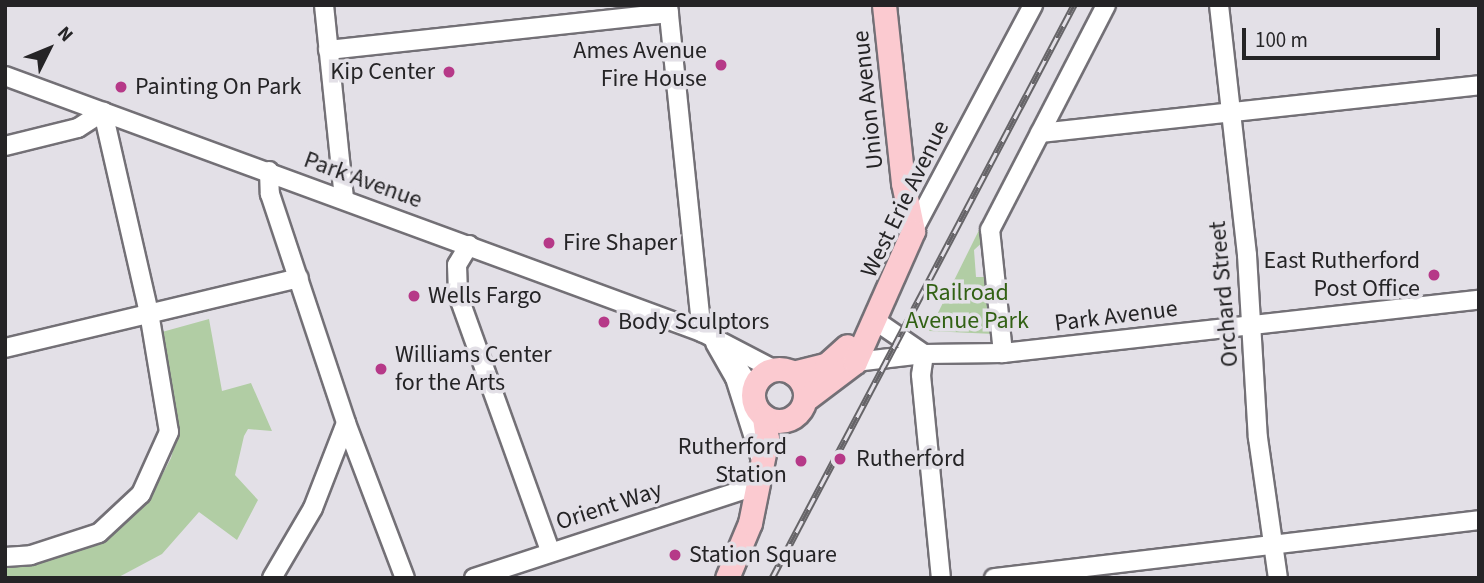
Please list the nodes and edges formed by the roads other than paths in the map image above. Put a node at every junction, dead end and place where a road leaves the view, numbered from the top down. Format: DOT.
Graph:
graph roads {
  1 [pos="324,5"];
  2 [pos="884,5"];
  3 [pos="1033,5"];
  4 [pos="1106,5"];
  5 [pos="1219,5"];
  6 [pos="669,9"];
  7 [pos="328,50"];
  8 [pos="5,76"];
  9 [pos="1479,85"];
  10 [pos="103,111"];
  11 [pos="1230,111"];
  12 [pos="1040,133"];
  13 [pos="5,146"];
  14 [pos="269,171"];
  15 [pos="344,199"];
  16 [pos="913,231"];
  17 [pos="468,245"];
  18 [pos="299,278"];
  19 [pos="1479,300"];
  20 [pos="149,313"];
  21 [pos="876,321"];
  22 [pos="1253,325"];
  23 [pos="708,338"];
  24 [pos="5,348"];
  25 [pos="924,354"];
  26 [pos="1003,354"];
  27 [pos="847,360"];
  28 [pos="783,371"];
  29 [pos="753,391"];
  30 [pos="800,409"];
  31 [pos="764,417"];
  32 [pos="346,423"];
  33 [pos="761,474"];
  34 [pos="1479,520"];
  35 [pos="1276,542"];
  36 [pos="550,550"];
  37 [pos="5,557"];
  38 [pos="272,578"];
  39 [pos="405,578"];
  40 [pos="474,578"];
  41 [pos="727,578"];
  42 [pos="940,578"];
  43 [pos="994,578"];
  44 [pos="1278,578"];
  1 -- 7 [label="street"];
  2 -- 16 [label="main road, Union Avenue"];
  3 -- 16 [label="street, West Erie Avenue"];
  4 -- 12 [label="street"];
  5 -- 11 [label="street, Orchard Street"];
  6 -- 7 [label="street"];
  6 -- 23 [label="street"];
  7 -- 15 [label="street"];
  8 -- 10 [label="street, Park Avenue"];
  9 -- 11 [label="street"];
  10 -- 13 [label="street"];
  10 -- 14 [label="street, Park Avenue"];
  10 -- 20 [label="street"];
  11 -- 12 [label="street"];
  11 -- 22 [label="street, Orchard Street"];
  12 -- 26 [label="street"];
  14 -- 15 [label="street, Park Avenue"];
  14 -- 18 [label="street"];
  15 -- 17 [label="street, Park Avenue"];
  16 -- 21 [label="main road, West Erie Avenue"];
  16 -- 27 [label="main road"];
  17 -- 23 [label="street, Park Avenue"];
  17 -- 36 [label="street"];
  18 -- 20 [label="street"];
  18 -- 32 [label="street"];
  19 -- 22 [label="street, Park Avenue"];
  20 -- 24 [label="street"];
  20 -- 37 [label="street"];
  21 -- 25 [label="street"];
  21 -- 27 [label="main road, West Erie Avenue"];
  22 -- 26 [label="street, Park Avenue"];
  22 -- 35 [label="street, Orchard Street"];
  23 -- 28 [label="street, Park Avenue"];
  23 -- 29 [label="street, Park Avenue"];
  23 -- 33 [label="street"];
  25 -- 26 [label="street, Park Avenue"];
  25 -- 27 [label="street, Park Avenue"];
  25 -- 42 [label="street"];
  27 -- 28 [label="main road"];
  27 -- 30 [label="main road, West Erie Avenue"];
  28 -- 29 [label="main road"];
  28 -- 30 [label="main road"];
  29 -- 31 [label="main road"];
  30 -- 31 [label="main road"];
  30 -- 33 [label="main road"];
  31 -- 33 [label="main road"];
  32 -- 38 [label="street"];
  32 -- 39 [label="street"];
  33 -- 36 [label="street, Orient Way"];
  33 -- 41 [label="main road"];
  34 -- 35 [label="street"];
  35 -- 43 [label="street"];
  35 -- 44 [label="street, Orchard Street"];
  36 -- 40 [label="street, Orient Way"];
}
